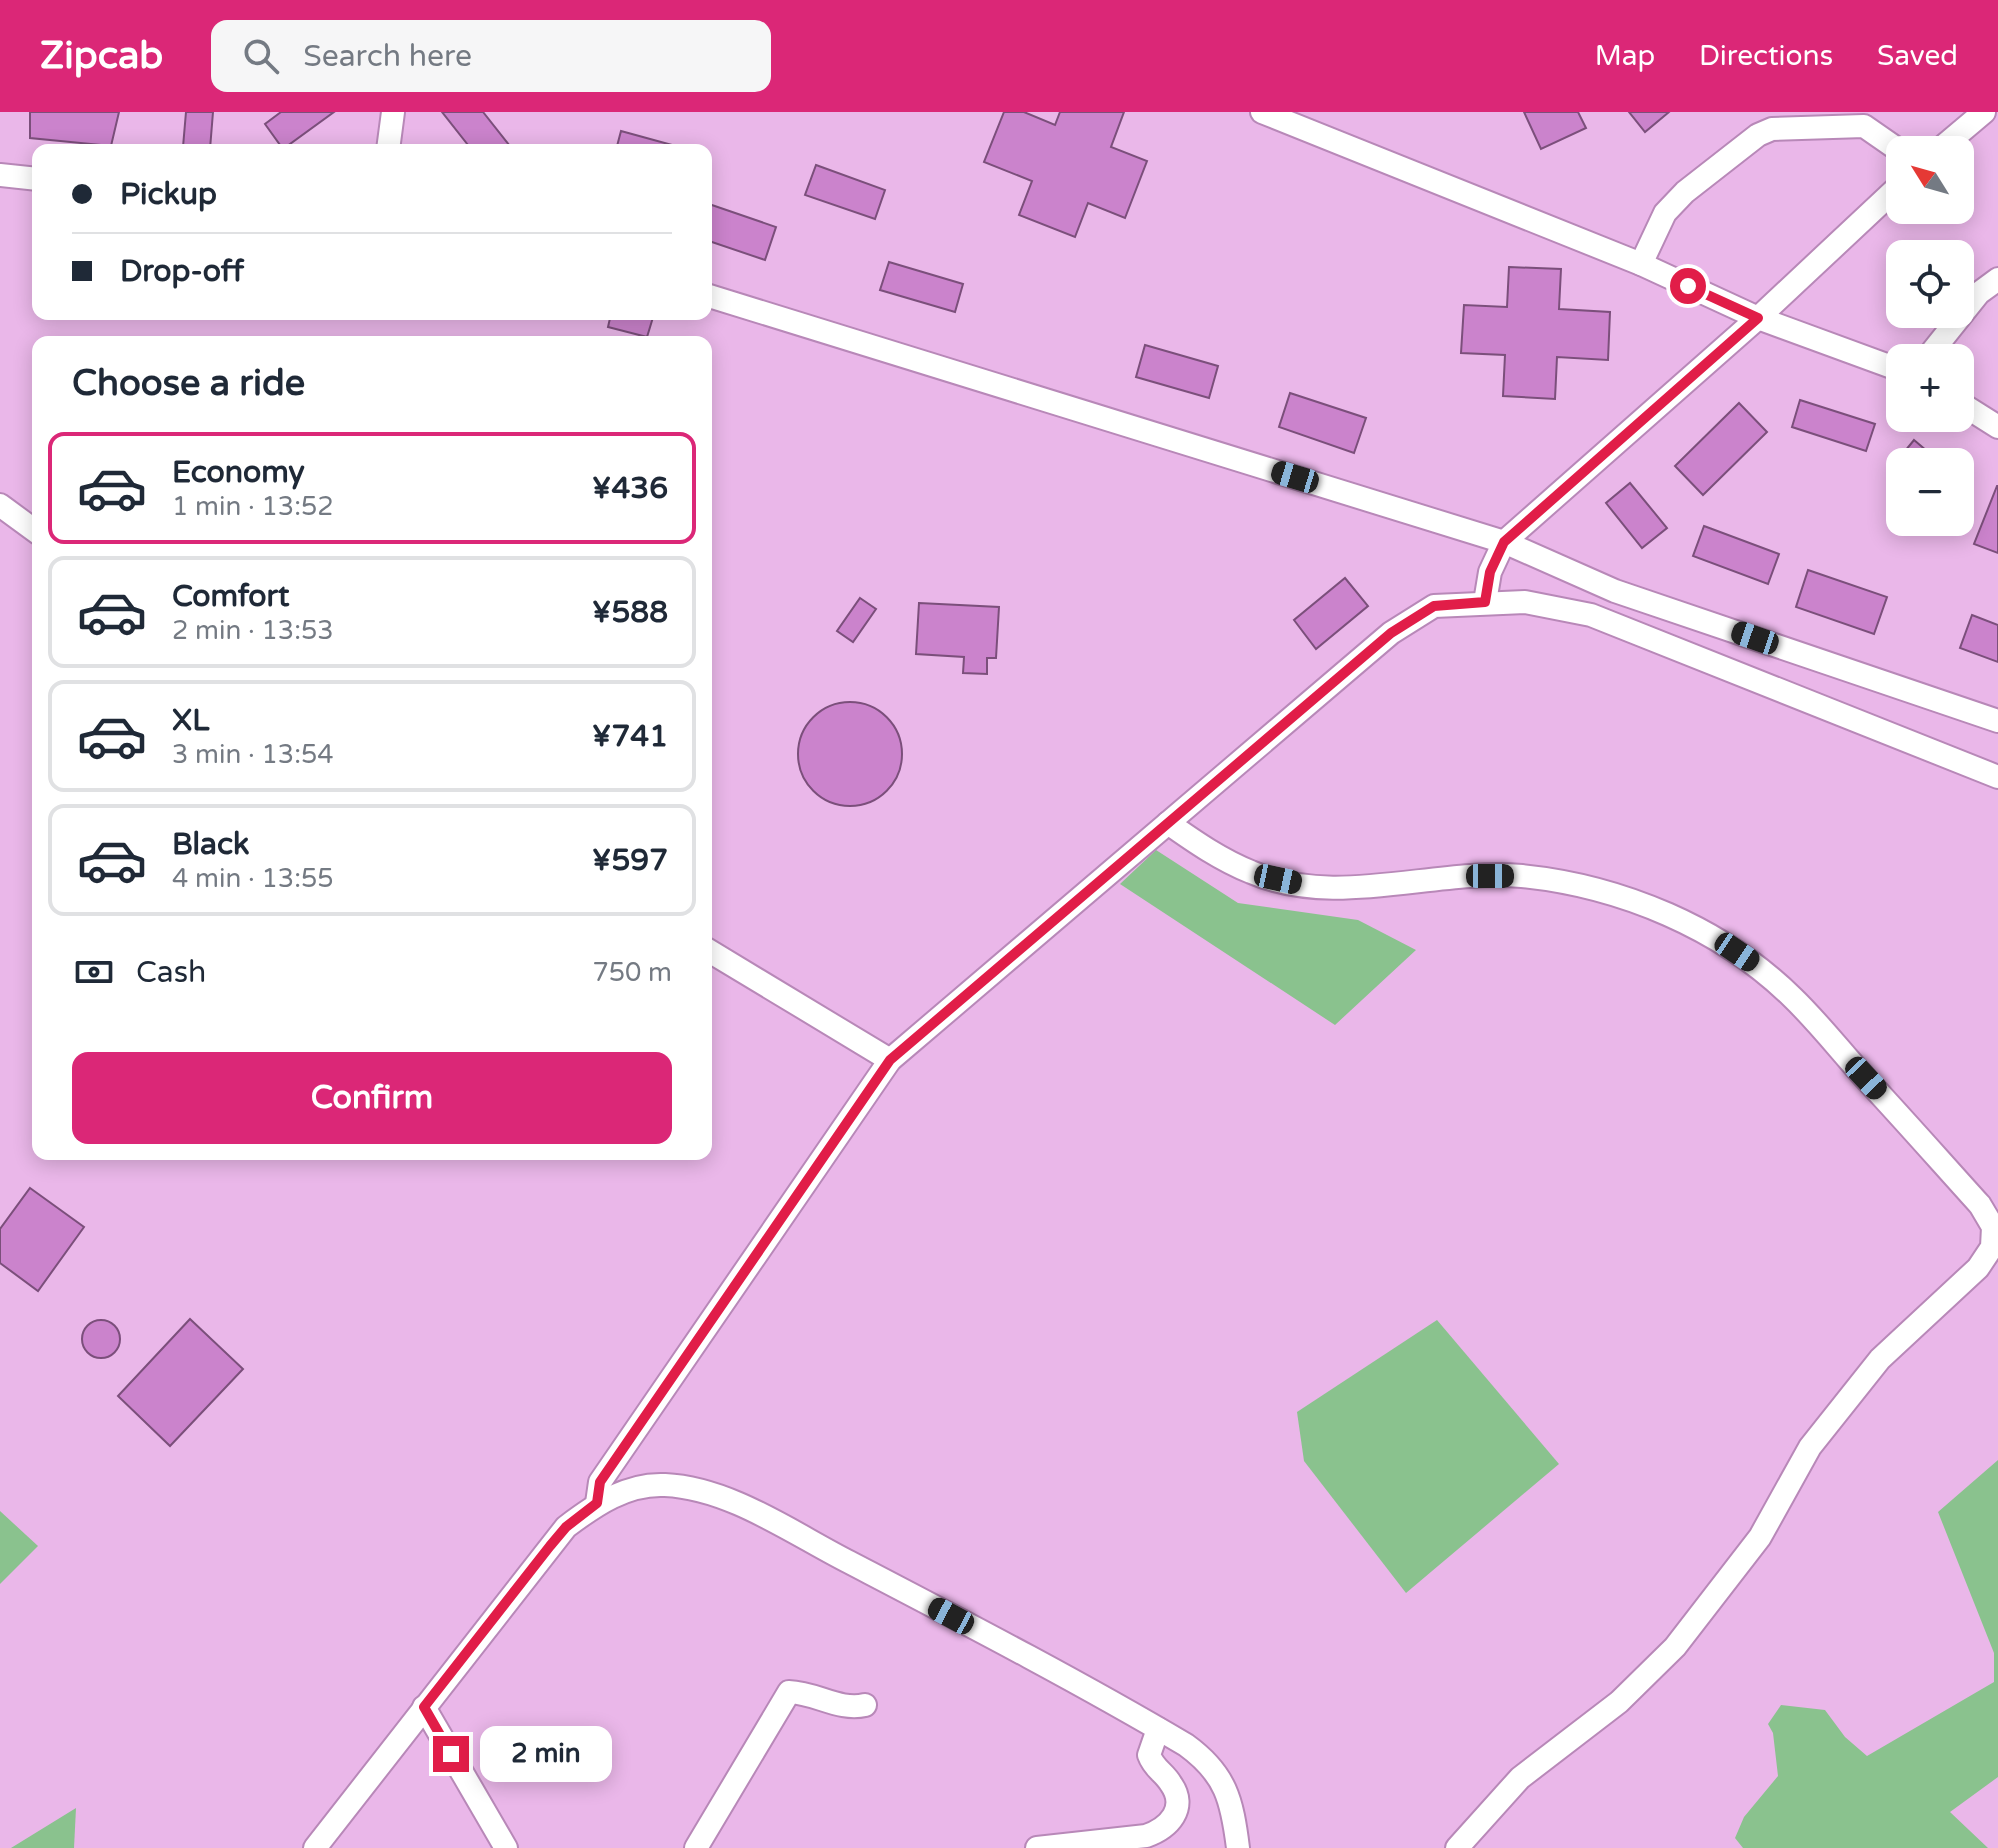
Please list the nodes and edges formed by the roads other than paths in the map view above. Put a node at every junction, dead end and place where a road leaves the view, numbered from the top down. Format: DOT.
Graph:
graph roads {
  1 [pos="393,112"];
  2 [pos="1262,112"];
  3 [pos="1984,112"];
  4 [pos="1956,136"];
  5 [pos="1886,141"];
  6 [pos="389,144"];
  7 [pos="0,175"];
  8 [pos="32,178"];
  9 [pos="1886,198"];
  10 [pos="1641,264"];
  11 [pos="1998,279"];
  12 [pos="712,297"];
  13 [pos="1758,318"];
  14 [pos="1938,344"];
  15 [pos="1886,365"];
  16 [pos="1974,412"];
  17 [pos="1998,427"];
  18 [pos="0,505"];
  19 [pos="32,529"];
  20 [pos="1504,542"];
  21 [pos="1485,602"];
  22 [pos="1998,721"];
  23 [pos="1998,777"];
  24 [pos="1168,823"];
  25 [pos="712,953"];
  26 [pos="890,1060"];
  27 [pos="597,1503"];
  28 [pos="865,1705"];
  29 [pos="424,1707"];
  30 [pos="1158,1729"];
  31 [pos="315,1848"];
  32 [pos="506,1848"];
  33 [pos="696,1848"];
  34 [pos="1037,1848"];
  35 [pos="1238,1848"];
  36 [pos="1457,1848"];
  1 -- 6 [label="street"];
  2 -- 10 [label="street"];
  3 -- 4 [label="street"];
  5 -- 10 [label="street"];
  7 -- 8 [label="street"];
  9 -- 13 [label="street"];
  10 -- 13 [label="street"];
  11 -- 14 [label="street"];
  12 -- 20 [label="street"];
  13 -- 15 [label="street"];
  13 -- 20 [label="street"];
  16 -- 17 [label="street"];
  18 -- 19 [label="street"];
  20 -- 21 [label="street"];
  20 -- 22 [label="street"];
  21 -- 23 [label="street"];
  21 -- 24 [label="street"];
  24 -- 26 [label="street"];
  24 -- 36 [label="street"];
  25 -- 26 [label="street"];
  26 -- 27 [label="street"];
  27 -- 29 [label="street"];
  27 -- 30 [label="street"];
  28 -- 33 [label="street"];
  29 -- 31 [label="street"];
  29 -- 32 [label="street"];
  30 -- 34 [label="street"];
  30 -- 35 [label="street"];
}
